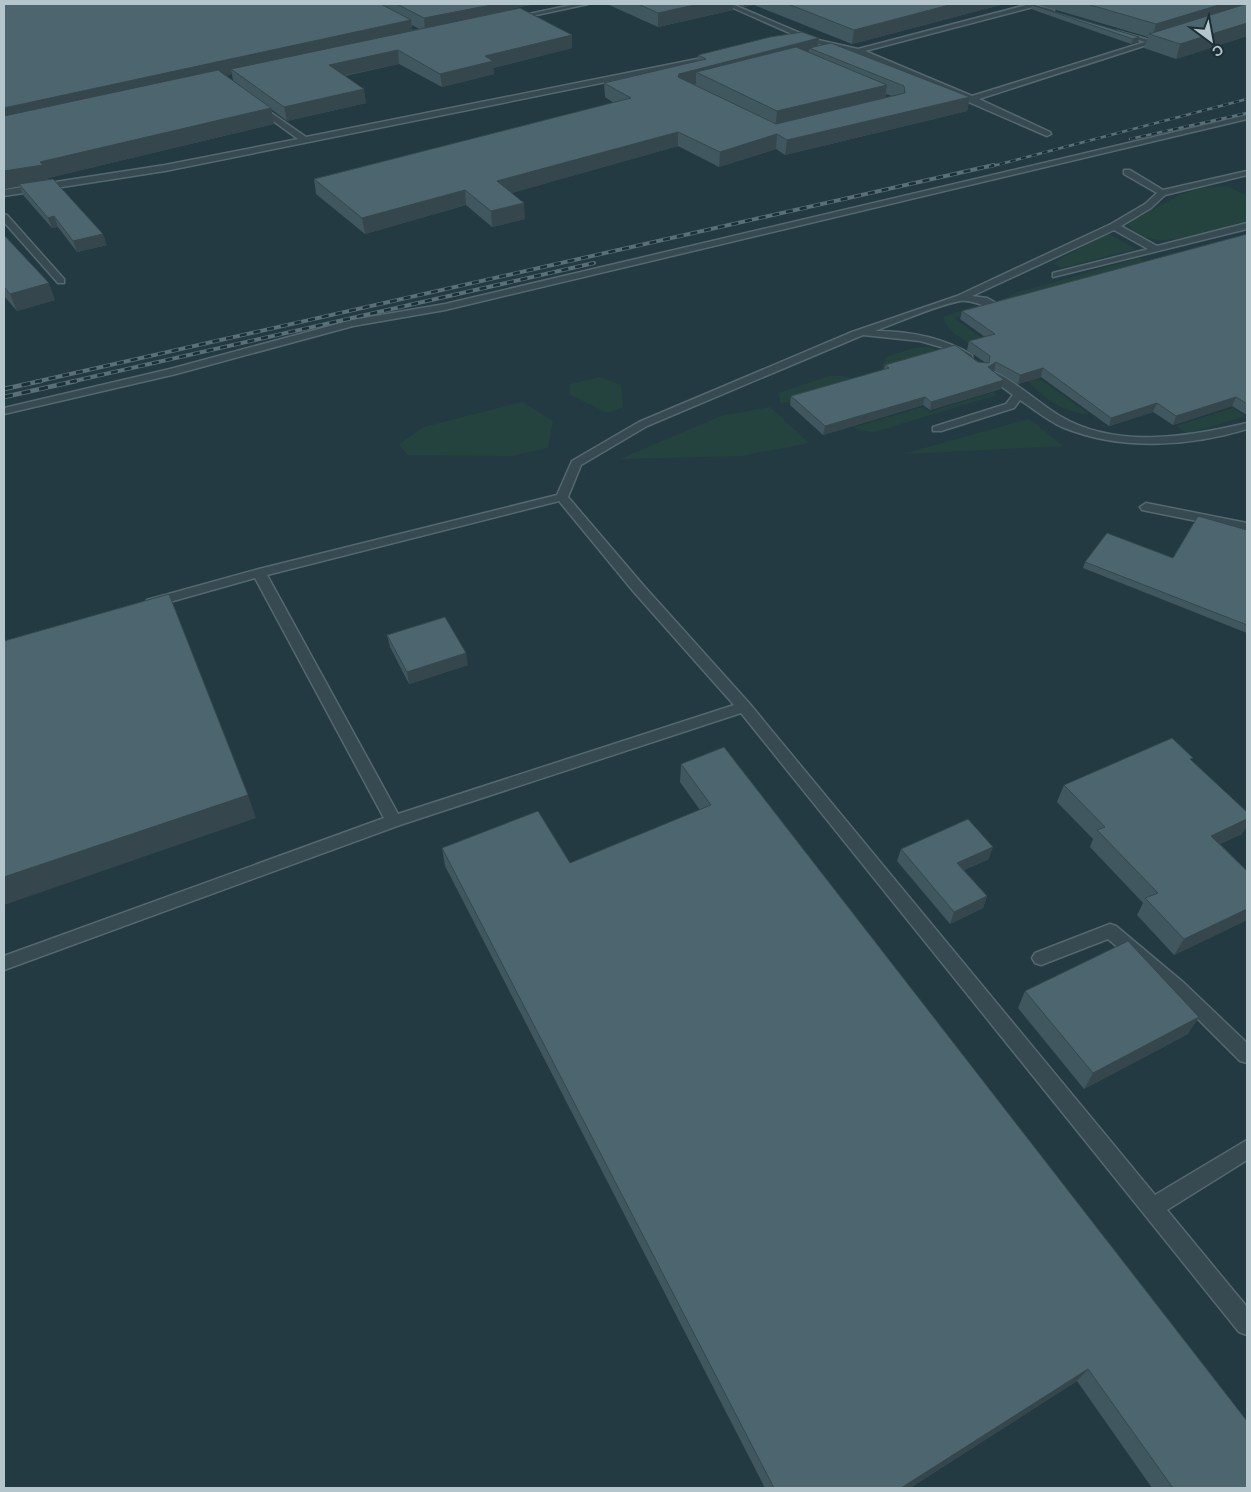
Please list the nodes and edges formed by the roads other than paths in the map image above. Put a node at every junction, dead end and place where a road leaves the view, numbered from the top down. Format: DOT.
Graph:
graph roads {
  1 [pos="585,4"];
  2 [pos="727,4"];
  3 [pos="1035,5"];
  4 [pos="1060,14"];
  5 [pos="500,21"];
  6 [pos="1115,31"];
  7 [pos="1160,39"];
  8 [pos="812,40"];
  9 [pos="794,42"];
  10 [pos="1151,42"];
  11 [pos="844,48"];
  12 [pos="858,51"];
  13 [pos="828,52"];
  14 [pos="728,55"];
  15 [pos="972,99"];
  16 [pos="253,102"];
  17 [pos="1247,118"];
  18 [pos="1047,134"];
  19 [pos="305,140"];
  20 [pos="1127,172"];
  21 [pos="1247,173"];
  22 [pos="1162,192"];
  23 [pos="4,193"];
  24 [pos="4,218"];
  25 [pos="1114,226"];
  26 [pos="1247,226"];
  27 [pos="1155,249"];
  28 [pos="1056,275"];
  29 [pos="61,281"];
  30 [pos="960,298"];
  31 [pos="994,306"];
  32 [pos="856,334"];
  33 [pos="976,362"];
  34 [pos="993,375"];
  35 [pos="1019,394"];
  36 [pos="4,411"];
  37 [pos="1247,426"];
  38 [pos="936,429"];
  39 [pos="562,498"];
  40 [pos="1146,507"];
  41 [pos="1247,527"];
  42 [pos="259,573"];
  43 [pos="136,607"];
  44 [pos="744,707"];
  45 [pos="394,821"];
  46 [pos="1041,958"];
  47 [pos="4,963"];
  48 [pos="1247,1055"];
  49 [pos="1247,1149"];
  50 [pos="1152,1208"];
  51 [pos="1247,1324"];
  1 -- 5 [label="lane"];
  2 -- 8 [label="lane"];
  3 -- 4 [label="lane"];
  3 -- 12 [label="lane"];
  6 -- 10 [label="lane"];
  7 -- 10 [label="lane"];
  8 -- 9 [label="lane"];
  8 -- 11 [label="lane"];
  10 -- 15 [label="lane"];
  11 -- 12 [label="lane"];
  11 -- 13 [label="lane"];
  12 -- 15 [label="lane"];
  14 -- 19 [label="lane"];
  15 -- 18 [label="lane"];
  16 -- 19 [label="lane"];
  17 -- 36 [label="lane"];
  19 -- 23 [label="lane"];
  20 -- 22 [label="lane"];
  21 -- 22 [label="lane"];
  22 -- 25 [label="lane"];
  24 -- 29 [label="lane"];
  25 -- 27 [label="lane"];
  25 -- 30 [label="lane"];
  26 -- 27 [label="lane"];
  27 -- 28 [label="lane"];
  30 -- 31 [label="lane"];
  30 -- 32 [label="lane"];
  32 -- 33 [label="lane"];
  32 -- 39 [label="lane"];
  34 -- 35 [label="lane"];
  35 -- 37 [label="lane"];
  35 -- 38 [label="lane"];
  39 -- 42 [label="lane"];
  39 -- 44 [label="lane"];
  40 -- 41 [label="lane"];
  42 -- 43 [label="lane"];
  42 -- 45 [label="lane"];
  44 -- 45 [label="lane"];
  44 -- 50 [label="lane"];
  45 -- 47 [label="lane"];
  46 -- 48 [label="lane"];
  49 -- 50 [label="lane"];
  50 -- 51 [label="lane"];
}
